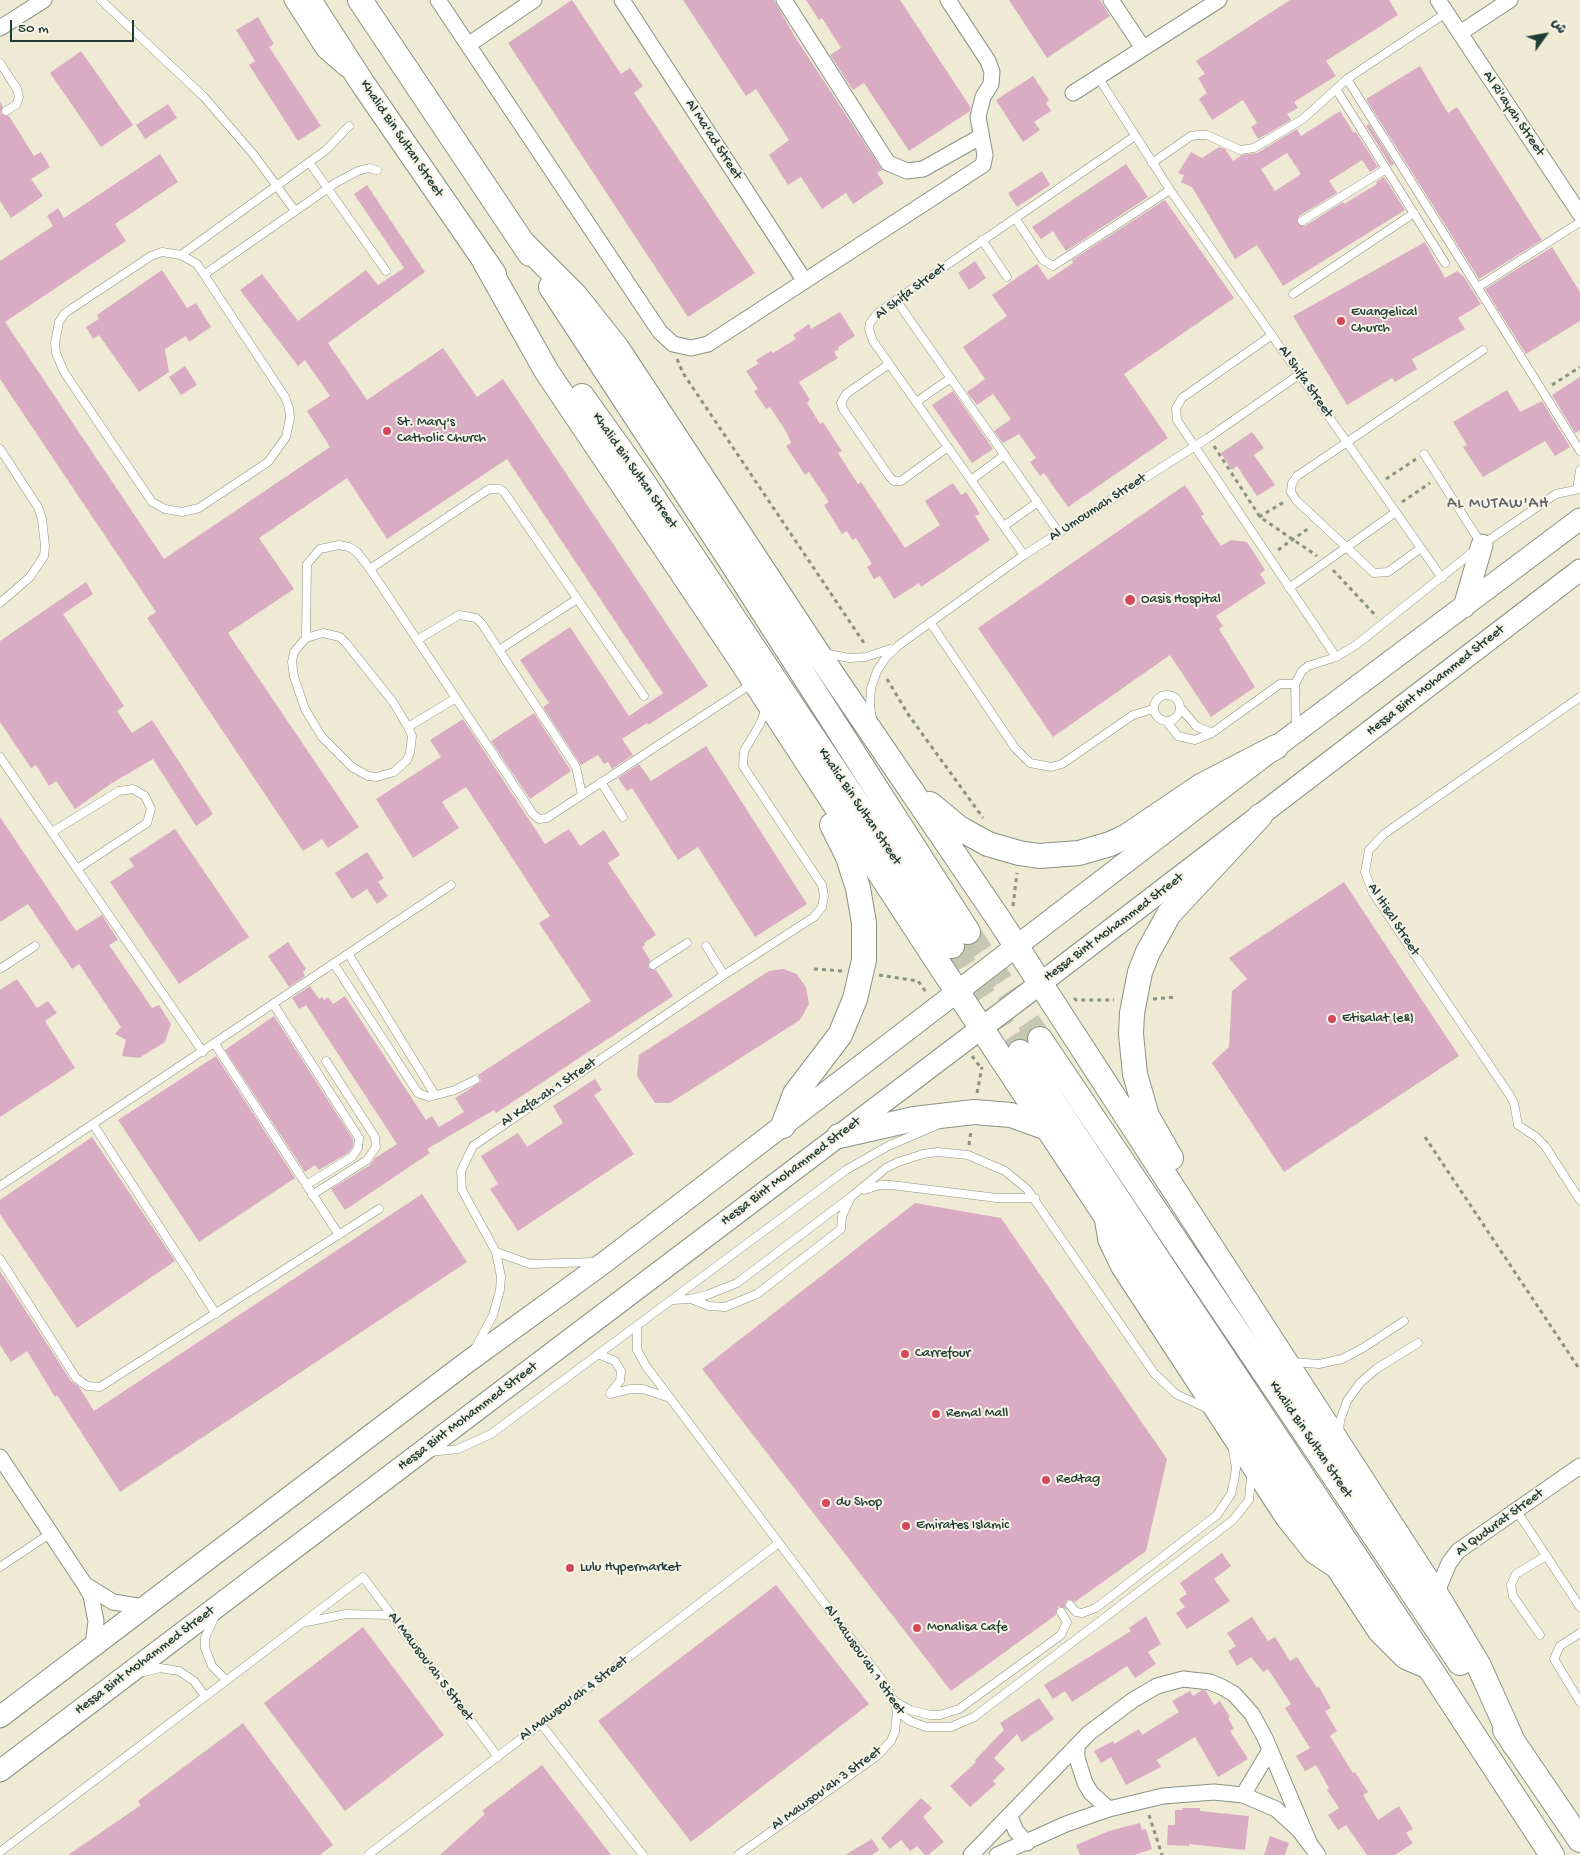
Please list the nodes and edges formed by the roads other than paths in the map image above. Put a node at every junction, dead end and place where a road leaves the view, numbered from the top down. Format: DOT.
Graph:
graph roads {
  1 [pos="44,0"];
  2 [pos="101,0"];
  3 [pos="292,0"];
  4 [pos="309,0"];
  5 [pos="360,0"];
  6 [pos="438,0"];
  7 [pos="534,0"];
  8 [pos="622,0"];
  9 [pos="784,0"];
  10 [pos="948,0"];
  11 [pos="1110,0"];
  12 [pos="1219,0"];
  13 [pos="1438,0"];
  14 [pos="1510,0"];
  15 [pos="1446,13"];
  16 [pos="0,28"];
  17 [pos="1460,33"];
  18 [pos="468,45"];
  19 [pos="1143,48"];
  20 [pos="0,63"];
  21 [pos="1098,77"];
  22 [pos="1347,79"];
  23 [pos="363,84"];
  24 [pos="1336,89"];
  25 [pos="1073,93"];
  26 [pos="6,112"];
  27 [pos="349,126"];
  28 [pos="1135,136"];
  29 [pos="980,137"];
  30 [pos="310,162"];
  31 [pos="1152,163"];
  32 [pos="1386,169"];
  33 [pos="377,170"];
  34 [pos="276,186"];
  35 [pos="328,188"];
  36 [pos="1170,190"];
  37 [pos="295,210"];
  38 [pos="1414,213"];
  39 [pos="1580,214"];
  40 [pos="1014,218"];
  41 [pos="1302,221"];
  42 [pos="1580,222"];
  43 [pos="982,240"];
  44 [pos="522,242"];
  45 [pos="181,254"];
  46 [pos="485,262"];
  47 [pos="1445,263"];
  48 [pos="386,271"];
  49 [pos="205,274"];
  50 [pos="1007,277"];
  51 [pos="804,280"];
  52 [pos="1478,287"];
  53 [pos="1293,294"];
  54 [pos="896,300"];
  55 [pos="1272,335"];
  56 [pos="1483,350"];
  57 [pos="889,364"];
  58 [pos="1300,374"];
  59 [pos="951,378"];
  60 [pos="916,402"];
  61 [pos="1347,443"];
  62 [pos="1194,446"];
  63 [pos="948,447"];
  64 [pos="0,449"];
  65 [pos="1580,451"];
  66 [pos="1424,454"];
  67 [pos="1005,456"];
  68 [pos="1580,470"];
  69 [pos="971,480"];
  70 [pos="1579,489"];
  71 [pos="1038,502"];
  72 [pos="1395,510"];
  73 [pos="1580,519"];
  74 [pos="1004,526"];
  75 [pos="1059,533"];
  76 [pos="1482,545"];
  77 [pos="1346,548"];
  78 [pos="1421,548"];
  79 [pos="1024,555"];
  80 [pos="370,569"];
  81 [pos="1580,570"];
  82 [pos="1442,578"];
  83 [pos="1289,588"];
  84 [pos="577,599"];
  85 [pos="0,603"];
  86 [pos="1464,607"];
  87 [pos="930,622"];
  88 [pos="306,638"];
  89 [pos="418,640"];
  90 [pos="899,645"];
  91 [pos="815,649"];
  92 [pos="499,650"];
  93 [pos="1336,657"];
  94 [pos="755,682"];
  95 [pos="1294,684"];
  96 [pos="644,696"];
  97 [pos="1580,697"];
  98 [pos="456,698"];
  99 [pos="768,702"];
  100 [pos="1180,707"];
  101 [pos="1153,709"];
  102 [pos="1167,722"];
  103 [pos="408,727"];
  104 [pos="1297,732"];
  105 [pos="1212,733"];
  106 [pos="877,740"];
  107 [pos="1276,747"];
  108 [pos="0,757"];
  109 [pos="810,767"];
  110 [pos="904,780"];
  111 [pos="601,782"];
  112 [pos="582,795"];
  113 [pos="1260,816"];
  114 [pos="623,817"];
  115 [pos="52,832"];
  116 [pos="77,869"];
  117 [pos="452,885"];
  118 [pos="687,943"];
  119 [pos="35,946"];
  120 [pos="706,946"];
  121 [pos="1017,946"];
  122 [pos="349,955"];
  123 [pos="334,964"];
  124 [pos="653,965"];
  125 [pos="0,969"];
  126 [pos="724,974"];
  127 [pos="1048,977"];
  128 [pos="959,991"];
  129 [pos="274,1005"];
  130 [pos="983,1028"];
  131 [pos="1040,1039"];
  132 [pos="215,1044"];
  133 [pos="203,1052"];
  134 [pos="1020,1052"];
  135 [pos="326,1061"];
  136 [pos="474,1080"];
  137 [pos="435,1095"];
  138 [pos="962,1113"];
  139 [pos="93,1124"];
  140 [pos="782,1126"];
  141 [pos="1050,1129"];
  142 [pos="839,1136"];
  143 [pos="306,1185"];
  144 [pos="0,1186"];
  145 [pos="312,1195"];
  146 [pos="852,1196"];
  147 [pos="1035,1198"];
  148 [pos="1580,1200"];
  149 [pos="1102,1208"];
  150 [pos="379,1209"];
  151 [pos="339,1235"];
  152 [pos="496,1252"];
  153 [pos="0,1259"];
  154 [pos="605,1262"];
  155 [pos="691,1299"];
  156 [pos="672,1300"];
  157 [pos="216,1314"];
  158 [pos="1404,1321"];
  159 [pos="637,1326"];
  160 [pos="1267,1336"];
  161 [pos="1418,1343"];
  162 [pos="598,1354"];
  163 [pos="1283,1361"];
  164 [pos="466,1363"];
  165 [pos="673,1401"];
  166 [pos="1212,1411"];
  167 [pos="1229,1436"];
  168 [pos="1338,1443"];
  169 [pos="423,1451"];
  170 [pos="0,1457"];
  171 [pos="1249,1466"];
  172 [pos="1580,1466"];
  173 [pos="1516,1510"];
  174 [pos="51,1533"];
  175 [pos="779,1544"];
  176 [pos="1546,1556"];
  177 [pos="0,1567"];
  178 [pos="1343,1574"];
  179 [pos="86,1585"];
  180 [pos="1436,1594"];
  181 [pos="225,1601"];
  182 [pos="1070,1605"];
  183 [pos="144,1607"];
  184 [pos="1580,1607"];
  185 [pos="1061,1612"];
  186 [pos="391,1615"];
  187 [pos="303,1623"];
  188 [pos="1580,1633"];
  189 [pos="1540,1635"];
  190 [pos="93,1646"];
  191 [pos="1429,1666"];
  192 [pos="123,1678"];
  193 [pos="226,1680"];
  194 [pos="205,1696"];
  195 [pos="894,1701"];
  196 [pos="1580,1702"];
  197 [pos="897,1711"];
  198 [pos="0,1717"];
  199 [pos="540,1724"];
  200 [pos="1514,1744"];
  201 [pos="1077,1745"];
  202 [pos="1270,1750"];
  203 [pos="498,1757"];
  204 [pos="0,1771"];
  205 [pos="1244,1795"];
  206 [pos="1109,1809"];
  207 [pos="1009,1815"];
  208 [pos="1580,1840"];
  209 [pos="1027,1842"];
  210 [pos="1309,1842"];
  211 [pos="0,1852"];
  212 [pos="1550,1854"];
  213 [pos="368,1855"];
  214 [pos="643,1855"];
  215 [pos="738,1855"];
  216 [pos="971,1855"];
  217 [pos="997,1855"];
  218 [pos="1318,1855"];
  1 -- 16 [label="street"];
  2 -- 34 [label="lane"];
  3 -- 23 [label="street"];
  4 -- 23 [label="main road, Khalid Bin Sultan Street"];
  5 -- 44 [label="main road, Khalid Bin Sultan Street"];
  6 -- 18 [label="street"];
  7 -- 18 [label="street"];
  8 -- 51 [label="street, Al Ma'ad Street"];
  9 -- 29 [label="street"];
  10 -- 29 [label="street"];
  11 -- 19 [label="street"];
  12 -- 19 [label="street"];
  13 -- 15 [label="street, Al Ri'ayah Street"];
  14 -- 17 [label="street"];
  15 -- 17 [label="street, Al Ri'ayah Street"];
  15 -- 22 [label="lane"];
  17 -- 39 [label="street, Al Ri'ayah Street"];
  18 -- 51 [label="street"];
  19 -- 21 [label="street"];
  20 -- 26 [label="lane"];
  21 -- 25 [label="street"];
  21 -- 28 [label="lane, Al Shifa Street"];
  22 -- 24 [label="lane"];
  22 -- 52 [label="lane"];
  23 -- 46 [label="main road, Khalid Bin Sultan Street"];
  24 -- 31 [label="lane"];
  24 -- 32 [label="lane"];
  27 -- 30 [label="lane"];
  28 -- 31 [label="lane, Al Shifa Street"];
  28 -- 40 [label="lane, Al Shifa Street"];
  29 -- 51 [label="street"];
  30 -- 34 [label="lane"];
  30 -- 35 [label="lane"];
  31 -- 36 [label="lane, Al Shifa Street"];
  32 -- 38 [label="lane"];
  32 -- 41 [label="lane"];
  33 -- 35 [label="lane"];
  34 -- 37 [label="lane"];
  34 -- 45 [label="lane"];
  35 -- 37 [label="lane"];
  35 -- 48 [label="lane"];
  36 -- 40 [label="lane"];
  36 -- 55 [label="lane, Al Shifa Street"];
  37 -- 49 [label="lane"];
  38 -- 47 [label="lane"];
  38 -- 53 [label="lane"];
  40 -- 43 [label="lane, Al Shifa Street"];
  42 -- 52 [label="lane"];
  43 -- 50 [label="lane"];
  43 -- 54 [label="lane, Al Shifa Street"];
  44 -- 46 [label="main road, Khalid Bin Sultan Street"];
  44 -- 91 [label="main road"];
  45 -- 49 [label="lane"];
  45 -- 49 [label="lane"];
  46 -- 94 [label="main road"];
  52 -- 65 [label="lane"];
  54 -- 57 [label="lane, Al Shifa Street"];
  54 -- 59 [label="lane"];
  55 -- 58 [label="lane, Al Shifa Street"];
  55 -- 62 [label="lane"];
  56 -- 61 [label="lane"];
  57 -- 60 [label="lane, Al Shifa Street"];
  57 -- 63 [label="lane"];
  58 -- 61 [label="lane, Al Shifa Street"];
  58 -- 62 [label="lane, Al Umoumah Street"];
  59 -- 60 [label="lane"];
  59 -- 67 [label="lane"];
  60 -- 63 [label="lane, Al Shifa Street"];
  61 -- 72 [label="lane, Al Shifa Street"];
  61 -- 77 [label="lane"];
  62 -- 75 [label="lane, Al Umoumah Street"];
  62 -- 83 [label="lane"];
  63 -- 69 [label="lane, Al Shifa Street"];
  64 -- 85 [label="lane"];
  66 -- 76 [label="lane"];
  67 -- 69 [label="lane"];
  67 -- 71 [label="lane"];
  68 -- 70 [label="lane"];
  69 -- 74 [label="lane, Al Shifa Street"];
  70 -- 76 [label="lane"];
  71 -- 74 [label="lane"];
  71 -- 75 [label="lane"];
  72 -- 77 [label="lane"];
  72 -- 78 [label="lane, Al Shifa Street"];
  73 -- 86 [label="main road"];
  74 -- 79 [label="lane, Al Shifa Street"];
  75 -- 79 [label="lane, Al Umoumah Street"];
  76 -- 82 [label="lane"];
  76 -- 86 [label="main road"];
  77 -- 78 [label="lane"];
  77 -- 83 [label="lane"];
  78 -- 82 [label="lane, Al Shifa Street"];
  79 -- 87 [label="lane, Al Umoumah Street"];
  80 -- 84 [label="lane"];
  80 -- 88 [label="lane"];
  80 -- 89 [label="lane"];
  81 -- 113 [label="main road, Hessa Bint Mohammed Street"];
  82 -- 93 [label="lane"];
  83 -- 93 [label="lane"];
  84 -- 92 [label="lane"];
  84 -- 96 [label="lane"];
  86 -- 104 [label="main road"];
  87 -- 90 [label="lane, Al Umoumah Street"];
  87 -- 101 [label="lane"];
  88 -- 103 [label="lane"];
  88 -- 103 [label="lane"];
  89 -- 92 [label="lane"];
  89 -- 98 [label="lane"];
  90 -- 91 [label="lane, Al Umoumah Street"];
  90 -- 106 [label="lane, Al Umoumah Street"];
  91 -- 106 [label="main road"];
  92 -- 112 [label="lane"];
  93 -- 95 [label="lane"];
  94 -- 99 [label="main road"];
  94 -- 111 [label="lane"];
  95 -- 104 [label="lane"];
  95 -- 105 [label="lane"];
  97 -- 148 [label="lane, Al Itisal Street"];
  98 -- 103 [label="lane"];
  98 -- 112 [label="lane"];
  99 -- 109 [label="main road"];
  99 -- 126 [label="lane, Al Kafa-ah 1 Street"];
  100 -- 101 [label="lane"];
  100 -- 102 [label="lane"];
  100 -- 105 [label="lane"];
  101 -- 102 [label="lane"];
  102 -- 105 [label="lane"];
  104 -- 107 [label="main road"];
  106 -- 110 [label="main road"];
  107 -- 110 [label="main road"];
  107 -- 121 [label="main road"];
  108 -- 115 [label="lane"];
  109 -- 128 [label="main road"];
  109 -- 140 [label="main road"];
  110 -- 121 [label="main road"];
  111 -- 112 [label="lane"];
  111 -- 114 [label="lane"];
  113 -- 127 [label="main road, Hessa Bint Mohammed Street"];
  113 -- 160 [label="main road"];
  115 -- 116 [label="lane"];
  115 -- 116 [label="lane"];
  116 -- 133 [label="lane"];
  117 -- 122 [label="lane"];
  118 -- 124 [label="lane"];
  119 -- 125 [label="lane"];
  120 -- 126 [label="lane"];
  121 -- 127 [label="main road"];
  121 -- 128 [label="main road"];
  122 -- 123 [label="lane"];
  122 -- 137 [label="lane"];
  123 -- 129 [label="lane"];
  123 -- 137 [label="lane"];
  126 -- 152 [label="lane, Al Kafa-ah 1 Street"];
  127 -- 130 [label="main road, Hessa Bint Mohammed Street"];
  127 -- 160 [label="main road"];
  128 -- 130 [label="main road"];
  128 -- 140 [label="main road"];
  129 -- 132 [label="lane"];
  129 -- 143 [label="lane"];
  130 -- 141 [label="main road"];
  130 -- 142 [label="main road, Hessa Bint Mohammed Street"];
  131 -- 200 [label="main road, Khalid Bin Sultan Street"];
  132 -- 133 [label="lane"];
  132 -- 143 [label="lane"];
  133 -- 139 [label="lane"];
  134 -- 191 [label="main road, Khalid Bin Sultan Street"];
  135 -- 145 [label="lane"];
  136 -- 137 [label="lane"];
  138 -- 141 [label="main road"];
  138 -- 142 [label="main road"];
  138 -- 156 [label="lane"];
  139 -- 144 [label="lane"];
  139 -- 157 [label="lane"];
  140 -- 154 [label="main road"];
  141 -- 149 [label="main road"];
  142 -- 169 [label="main road, Hessa Bint Mohammed Street"];
  143 -- 145 [label="lane"];
  145 -- 151 [label="lane"];
  146 -- 147 [label="lane"];
  146 -- 147 [label="lane"];
  146 -- 155 [label="lane"];
  146 -- 155 [label="lane"];
  147 -- 166 [label="lane"];
  149 -- 166 [label="street"];
  149 -- 178 [label="main road"];
  150 -- 151 [label="lane"];
  151 -- 157 [label="lane"];
  152 -- 154 [label="lane"];
  152 -- 164 [label="lane, Al Kafa-ah 1 Street"];
  153 -- 157 [label="lane"];
  154 -- 164 [label="main road"];
  155 -- 156 [label="lane"];
  156 -- 159 [label="lane"];
  158 -- 163 [label="lane"];
  159 -- 162 [label="lane"];
  159 -- 165 [label="lane, Al Mawsou'ah 1 Street"];
  160 -- 163 [label="main road"];
  161 -- 168 [label="lane"];
  162 -- 165 [label="lane"];
  162 -- 169 [label="lane"];
  163 -- 168 [label="main road"];
  164 -- 183 [label="main road"];
  165 -- 175 [label="lane, Al Mawsou'ah 1 Street"];
  166 -- 167 [label="street"];
  167 -- 171 [label="street"];
  167 -- 182 [label="lane"];
  168 -- 180 [label="main road"];
  169 -- 181 [label="main road, Hessa Bint Mohammed Street"];
  170 -- 174 [label="street"];
  171 -- 178 [label="street"];
  171 -- 197 [label="lane, Al Mawsou'ah 1 Street"];
  172 -- 173 [label="street, Al Qudurat Street"];
  173 -- 176 [label="lane"];
  173 -- 180 [label="street, Al Qudurat Street"];
  174 -- 177 [label="lane"];
  174 -- 179 [label="street"];
  175 -- 195 [label="lane, Al Mawsou'ah 1 Street"];
  175 -- 199 [label="lane, Al Mawsou'ah 4 Street"];
  176 -- 184 [label="lane"];
  176 -- 189 [label="lane"];
  178 -- 191 [label="main road"];
  179 -- 183 [label="street"];
  179 -- 190 [label="street"];
  180 -- 200 [label="main road"];
  181 -- 192 [label="main road, Hessa Bint Mohammed Street"];
  181 -- 193 [label="lane"];
  183 -- 190 [label="main road"];
  185 -- 195 [label="lane"];
  186 -- 187 [label="lane"];
  186 -- 187 [label="lane, Al Mawsou'ah 5 Street"];
  186 -- 203 [label="lane, Al Mawsou'ah 5 Street"];
  187 -- 193 [label="lane"];
  188 -- 196 [label="lane"];
  190 -- 198 [label="main road"];
  191 -- 212 [label="main road, Khalid Bin Sultan Street"];
  192 -- 194 [label="lane"];
  192 -- 204 [label="main road, Hessa Bint Mohammed Street"];
  193 -- 194 [label="lane"];
  194 -- 211 [label="lane"];
  195 -- 197 [label="lane, Al Mawsou'ah 1 Street"];
  197 -- 215 [label="lane, Al Mawsou'ah 3 Street"];
  199 -- 203 [label="lane, Al Mawsou'ah 4 Street"];
  199 -- 214 [label="lane"];
  200 -- 208 [label="main road, Khalid Bin Sultan Street"];
  201 -- 202 [label="street"];
  201 -- 206 [label="street"];
  201 -- 207 [label="street"];
  202 -- 205 [label="street"];
  202 -- 210 [label="street"];
  203 -- 213 [label="lane, Al Mawsou'ah 4 Street"];
  205 -- 206 [label="street"];
  205 -- 210 [label="street"];
  206 -- 209 [label="street"];
  207 -- 209 [label="street"];
  207 -- 216 [label="street"];
  209 -- 217 [label="street"];
  210 -- 218 [label="street"];
}
